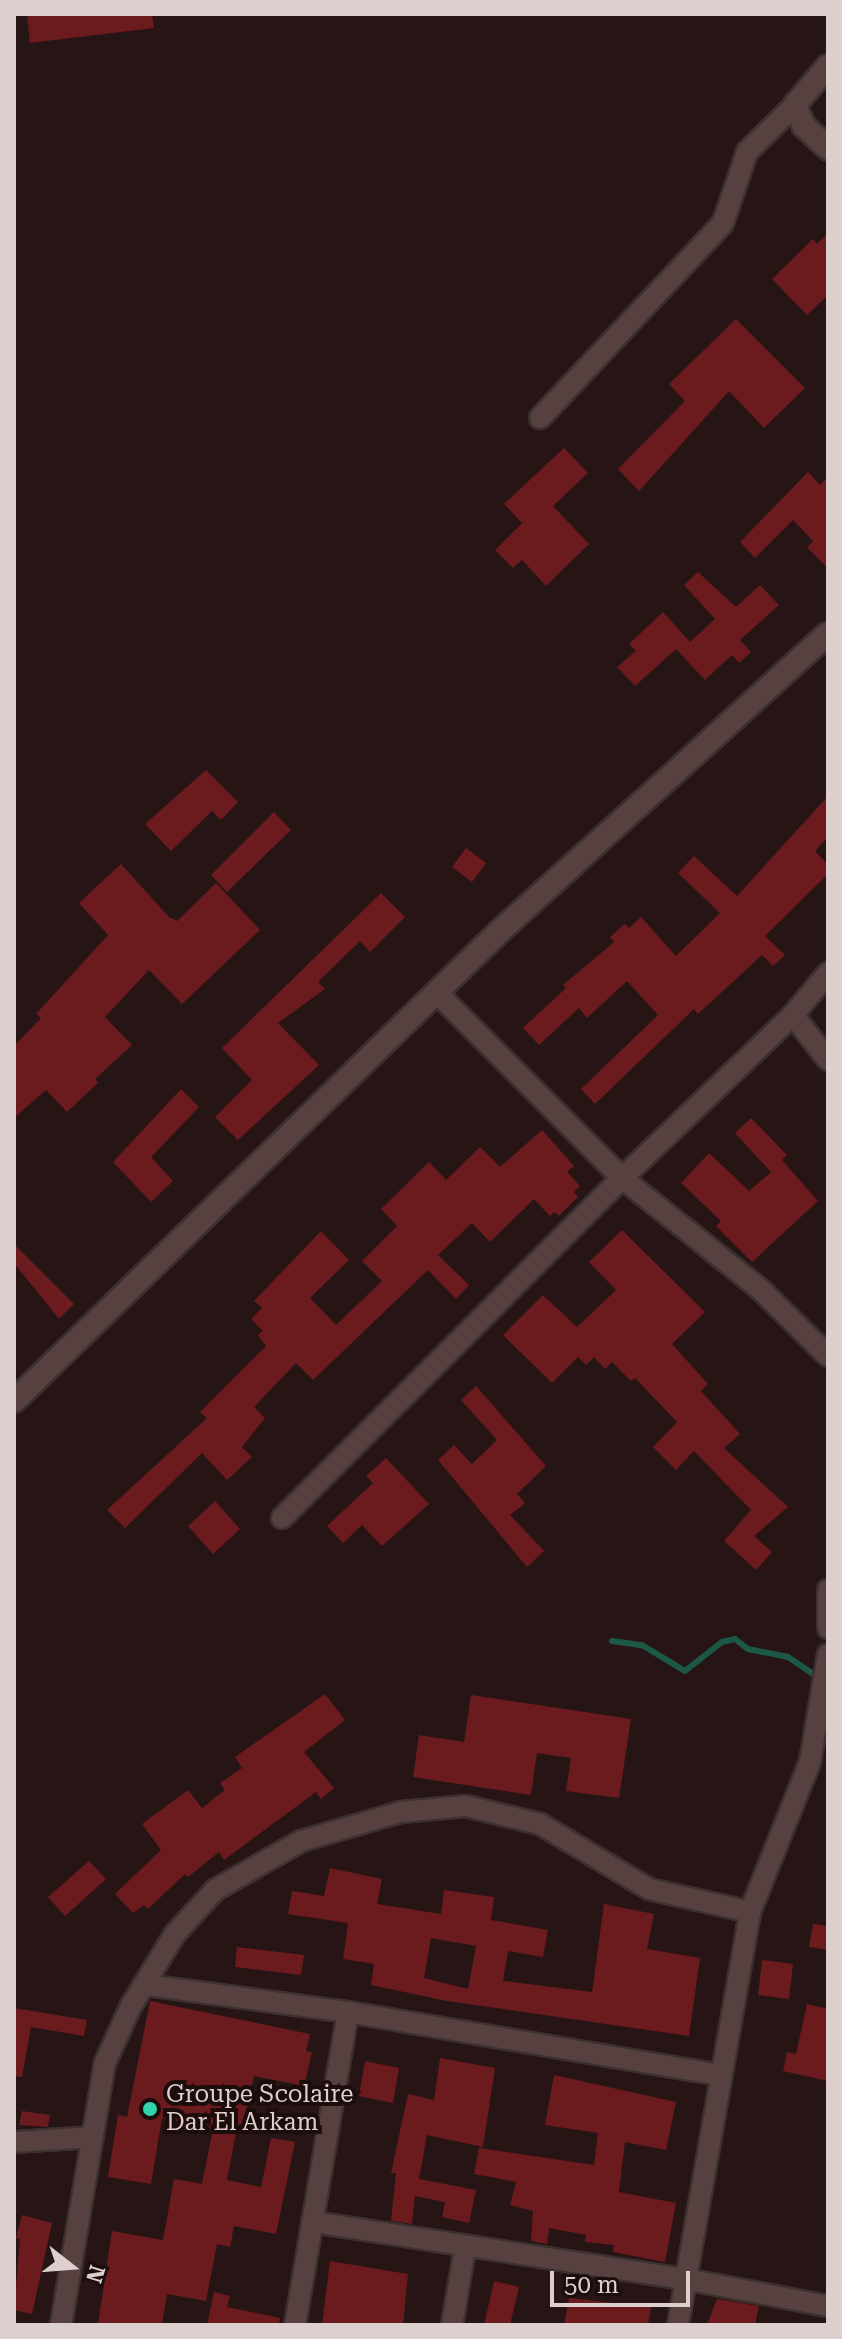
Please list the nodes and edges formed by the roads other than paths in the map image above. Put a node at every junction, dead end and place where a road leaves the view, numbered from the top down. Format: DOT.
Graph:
graph roads {
  1 [pos="828,66"];
  2 [pos="795,105"];
  3 [pos="828,148"];
  4 [pos="540,418"];
  5 [pos="828,634"];
  6 [pos="828,973"];
  7 [pos="437,993"];
  8 [pos="793,1015"];
  9 [pos="828,1060"];
  10 [pos="622,1178"];
  11 [pos="828,1356"];
  12 [pos="14,1401"];
  13 [pos="282,1518"];
  14 [pos="828,1590"];
  15 [pos="828,1628"];
  16 [pos="828,1655"];
  17 [pos="750,1912"];
  18 [pos="146,1985"];
  19 [pos="348,2012"];
  20 [pos="722,2075"];
  21 [pos="93,2137"];
  22 [pos="14,2142"];
  23 [pos="312,2222"];
  24 [pos="465,2248"];
  25 [pos="685,2279"];
  26 [pos="828,2306"];
  27 [pos="61,2325"];
  28 [pos="295,2325"];
  29 [pos="452,2325"];
  30 [pos="678,2325"];
  1 -- 2 [label="street"];
  2 -- 3 [label="street"];
  2 -- 4 [label="street"];
  5 -- 7 [label="street"];
  6 -- 8 [label="street"];
  7 -- 10 [label="street"];
  7 -- 12 [label="street"];
  8 -- 9 [label="street"];
  8 -- 10 [label="street"];
  10 -- 11 [label="street"];
  10 -- 13 [label="street"];
  14 -- 15 [label="street"];
  16 -- 17 [label="street"];
  17 -- 18 [label="street"];
  17 -- 20 [label="street"];
  18 -- 19 [label="street"];
  18 -- 21 [label="street"];
  19 -- 20 [label="street"];
  19 -- 23 [label="street"];
  20 -- 25 [label="street"];
  21 -- 22 [label="street"];
  21 -- 27 [label="street"];
  23 -- 24 [label="street"];
  23 -- 28 [label="street"];
  24 -- 25 [label="street"];
  24 -- 29 [label="street"];
  25 -- 26 [label="street"];
  25 -- 30 [label="street"];
}
